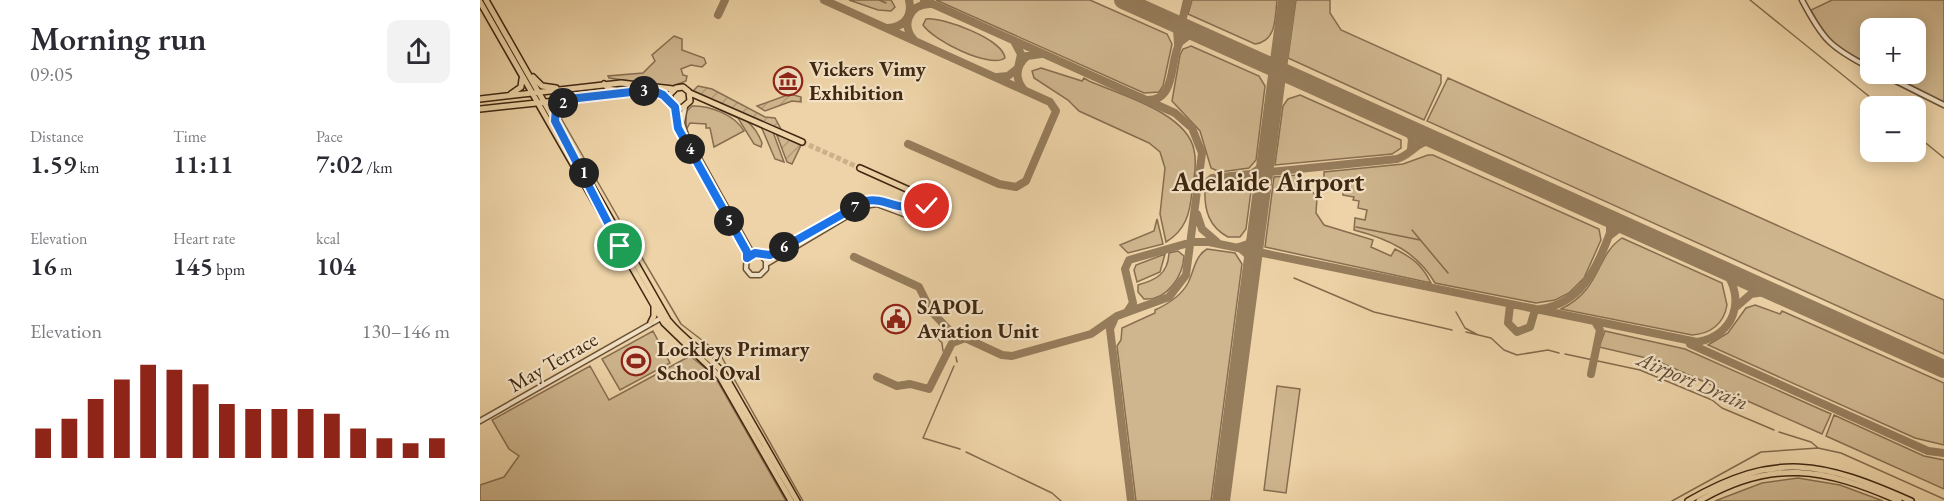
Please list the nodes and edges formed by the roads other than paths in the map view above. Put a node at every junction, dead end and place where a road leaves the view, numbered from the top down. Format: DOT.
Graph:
graph roads {
  1 [pos="486,0"];
  2 [pos="1802,0"];
  3 [pos="480,2"];
  4 [pos="1860,62"];
  5 [pos="524,67"];
  6 [pos="521,74"];
  7 [pos="603,81"];
  8 [pos="1902,84"];
  9 [pos="571,88"];
  10 [pos="673,89"];
  11 [pos="640,91"];
  12 [pos="688,91"];
  13 [pos="536,94"];
  14 [pos="501,97"];
  15 [pos="480,99"];
  16 [pos="569,99"];
  17 [pos="540,102"];
  18 [pos="515,105"];
  19 [pos="672,105"];
  20 [pos="1944,105"];
  21 [pos="686,107"];
  22 [pos="480,110"];
  23 [pos="555,121"];
  24 [pos="552,128"];
  25 [pos="802,142"];
  26 [pos="860,168"];
  27 [pos="591,185"];
  28 [pos="925,192"];
  29 [pos="921,200"];
  30 [pos="926,206"];
  31 [pos="601,213"];
  32 [pos="755,253"];
  33 [pos="763,256"];
  34 [pos="747,258"];
  35 [pos="767,264"];
  36 [pos="657,306"];
  37 [pos="661,318"];
  38 [pos="668,321"];
  39 [pos="652,323"];
  40 [pos="668,329"];
  41 [pos="480,421"];
  42 [pos="795,500"];
  43 [pos="1688,501"];
  44 [pos="1699,501"];
  45 [pos="1899,501"];
  46 [pos="1911,501"];
  1 -- 5 [label="main road"];
  2 -- 4 [label="street"];
  3 -- 6 [label="main road"];
  5 -- 9 [label="main road"];
  5 -- 13 [label="main road"];
  6 -- 13 [label="main road"];
  6 -- 14 [label="main road"];
  7 -- 9 [label="main road"];
  7 -- 10 [label="main road"];
  7 -- 11 [label="main road"];
  8 -- 20 [label="street"];
  9 -- 13 [label="main road"];
  10 -- 12 [label="main road"];
  10 -- 19 [label="main road"];
  11 -- 16 [label="main road"];
  11 -- 19 [label="main road"];
  12 -- 21 [label="main road"];
  12 -- 25 [label="main road"];
  13 -- 14 [label="main road"];
  13 -- 17 [label="main road"];
  14 -- 15 [label="main road"];
  16 -- 17 [label="main road"];
  16 -- 23 [label="main road"];
  17 -- 18 [label="main road"];
  17 -- 23 [label="main road"];
  17 -- 24 [label="main road"];
  18 -- 22 [label="main road"];
  18 -- 24 [label="main road"];
  19 -- 21 [label="main road"];
  19 -- 34 [label="street"];
  21 -- 32 [label="street"];
  23 -- 27 [label="main road"];
  24 -- 31 [label="main road"];
  26 -- 28 [label="main road"];
  27 -- 31 [label="main road"];
  27 -- 36 [label="main road"];
  28 -- 29 [label="street"];
  28 -- 30 [label="street"];
  29 -- 30 [label="street"];
  29 -- 33 [label="street"];
  30 -- 35 [label="street"];
  31 -- 36 [label="main road"];
  32 -- 33 [label="street"];
  32 -- 34 [label="street"];
  33 -- 35 [label="street"];
  34 -- 35 [label="street"];
  36 -- 37 [label="main road"];
  36 -- 38 [label="main road"];
  36 -- 39 [label="main road"];
  37 -- 38 [label="main road"];
  37 -- 39 [label="street, May Terrace"];
  37 -- 40 [label="main road"];
  38 -- 42 [label="main road"];
  39 -- 40 [label="main road"];
  39 -- 41 [label="street, May Terrace"];
  40 -- 42 [label="main road"];
  43 -- 46 [label="main road"];
  44 -- 45 [label="main road"];
}
